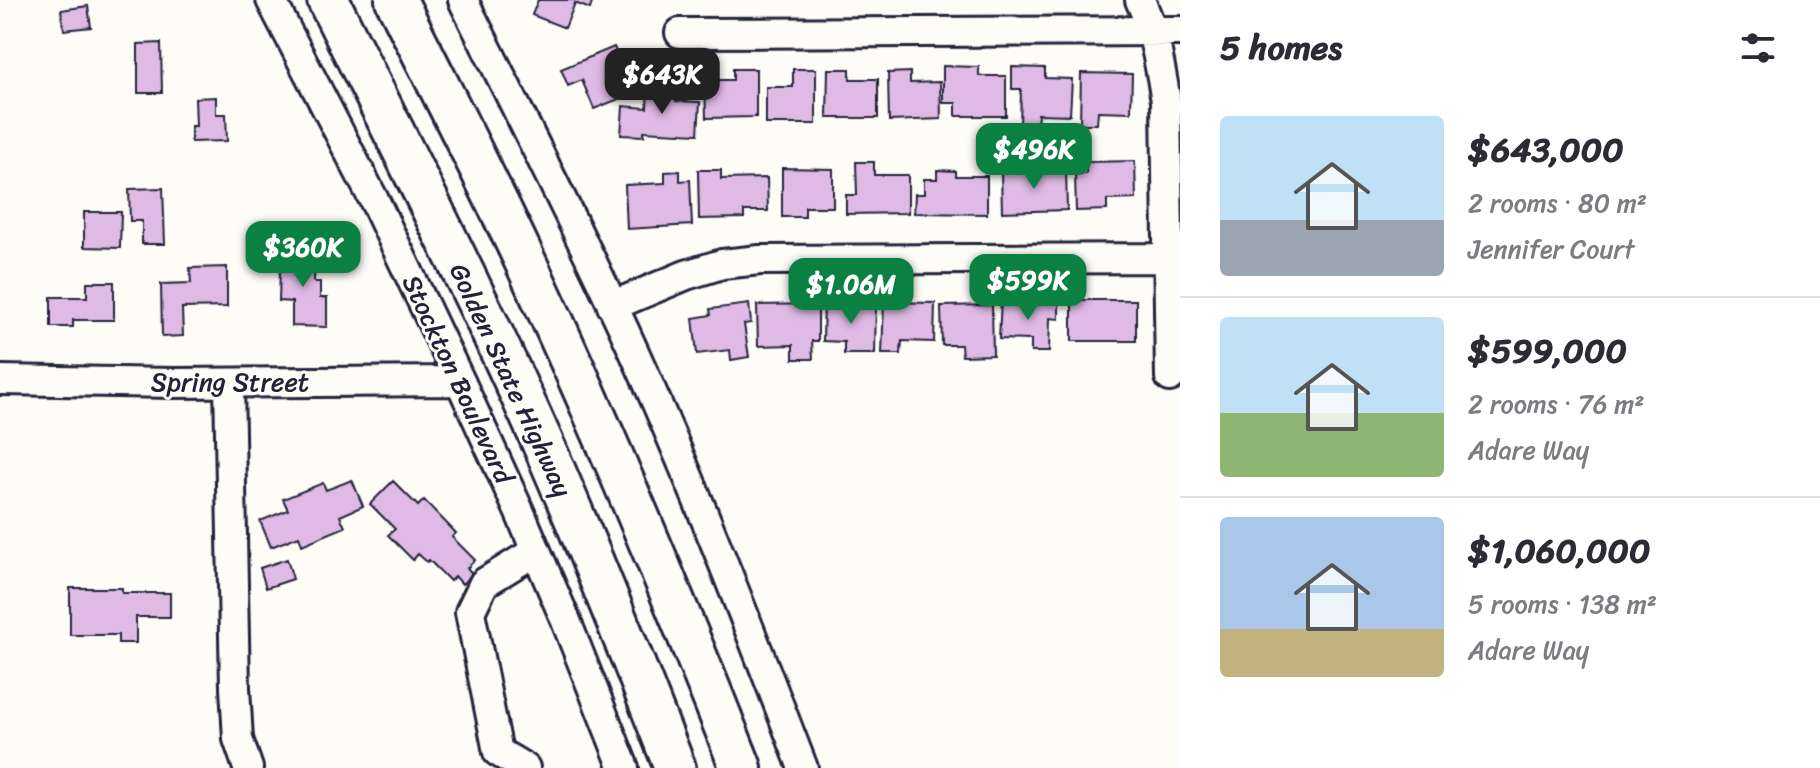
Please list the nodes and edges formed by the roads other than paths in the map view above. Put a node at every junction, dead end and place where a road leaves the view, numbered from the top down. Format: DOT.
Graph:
graph roads {
  1 [pos="271,0"];
  2 [pos="328,0"];
  3 [pos="396,0"];
  4 [pos="463,0"];
  5 [pos="1140,0"];
  6 [pos="1166,31"];
  7 [pos="680,33"];
  8 [pos="1174,258"];
  9 [pos="612,306"];
  10 [pos="1170,377"];
  11 [pos="0,380"];
  12 [pos="460,381"];
  13 [pos="229,383"];
  14 [pos="536,551"];
  15 [pos="496,760"];
  16 [pos="248,768"];
  17 [pos="525,768"];
  18 [pos="624,768"];
  19 [pos="675,768"];
  20 [pos="741,768"];
  21 [pos="803,768"];
  1 -- 12 [label="street, Stockton Boulevard"];
  2 -- 19 [label="highway, Golden State Highway"];
  3 -- 20 [label="highway"];
  4 -- 9 [label="street"];
  5 -- 6 [label="street"];
  6 -- 7 [label="street"];
  6 -- 8 [label="street"];
  8 -- 9 [label="street"];
  8 -- 10 [label="street"];
  9 -- 21 [label="street"];
  11 -- 13 [label="street, Spring Street"];
  12 -- 13 [label="street, Spring Street"];
  12 -- 14 [label="street, Stockton Boulevard"];
  13 -- 16 [label="street"];
  14 -- 15 [label="street"];
  14 -- 18 [label="street, Stockton Boulevard"];
  15 -- 17 [label="street"];
}
